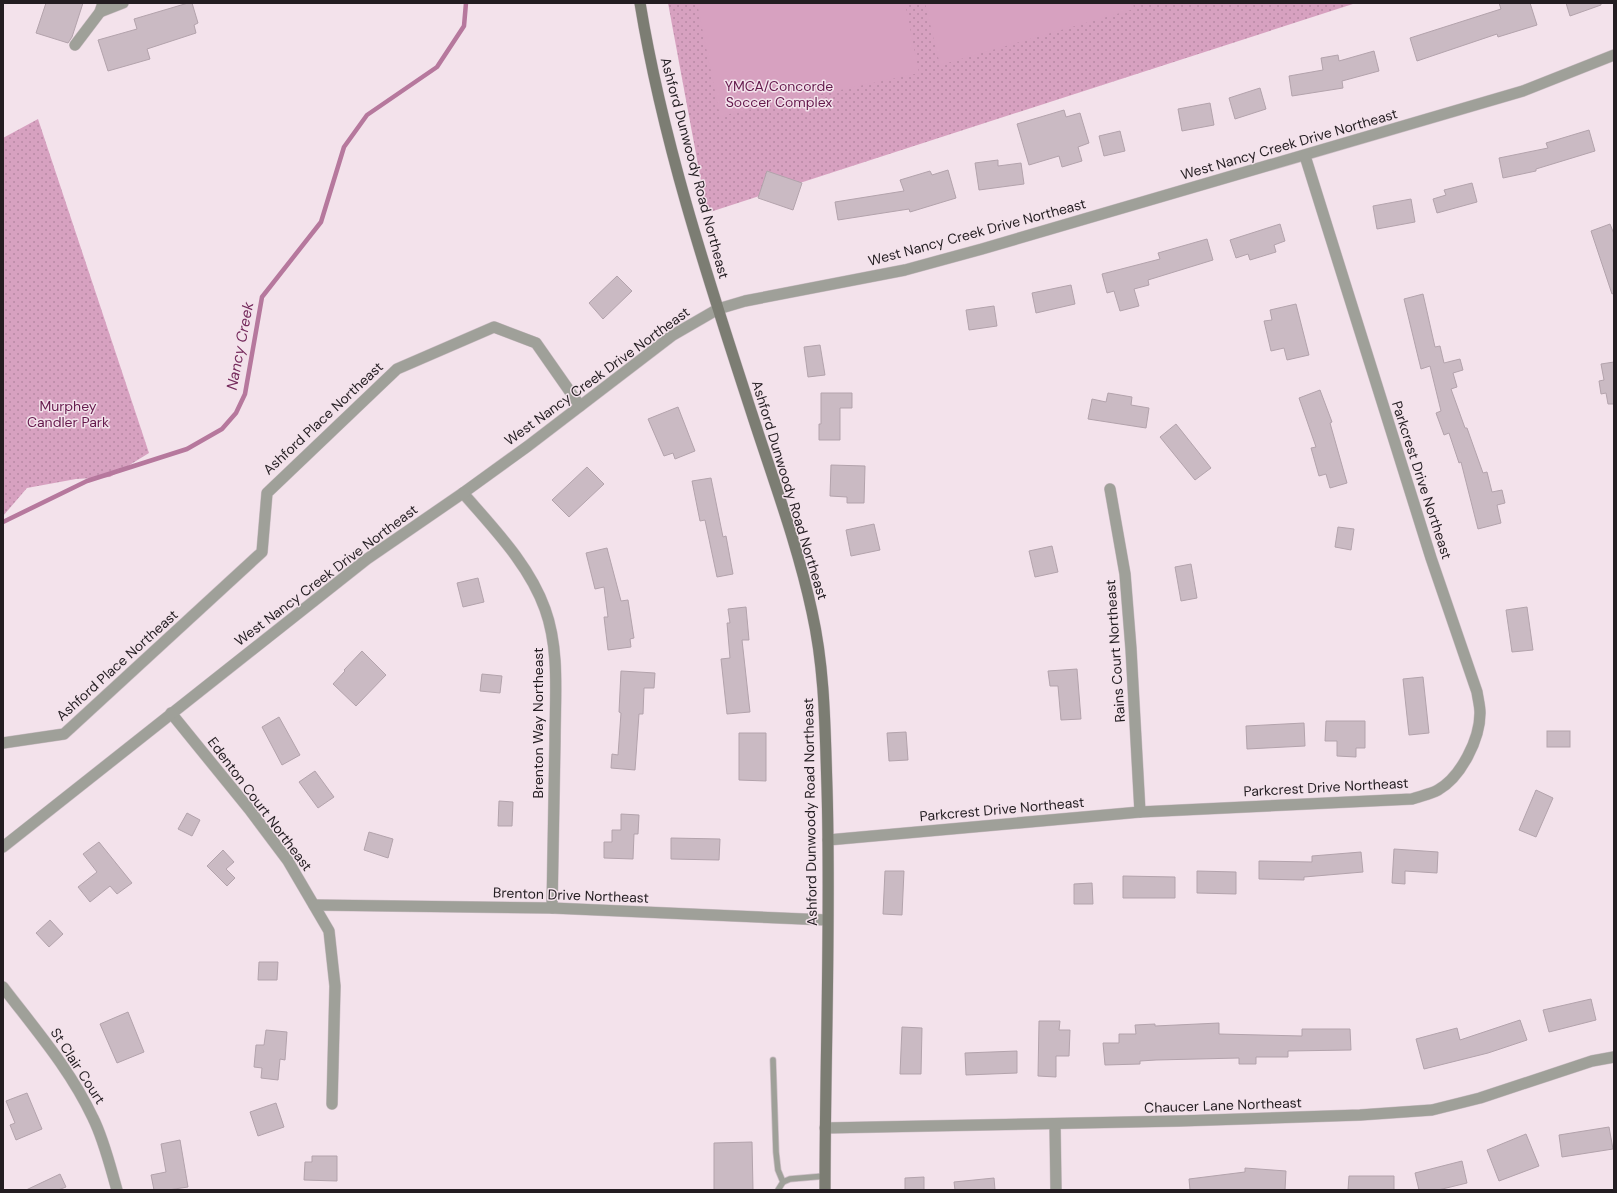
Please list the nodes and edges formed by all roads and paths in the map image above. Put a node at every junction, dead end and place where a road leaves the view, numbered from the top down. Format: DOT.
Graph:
graph roads {
  1 [pos="123,3"];
  2 [pos="640,3"];
  3 [pos="102,7"];
  4 [pos="75,45"];
  5 [pos="1614,55"];
  6 [pos="1305,156"];
  7 [pos="718,309"];
  8 [pos="580,406"];
  9 [pos="1110,489"];
  10 [pos="463,493"];
  11 [pos="171,713"];
  12 [pos="3,743"];
  13 [pos="1140,812"];
  14 [pos="828,840"];
  15 [pos="3,847"];
  16 [pos="314,905"];
  17 [pos="552,908"];
  18 [pos="827,920"];
  19 [pos="4,989"];
  20 [pos="1614,1057"];
  21 [pos="773,1060"];
  22 [pos="332,1104"];
  23 [pos="1055,1125"];
  24 [pos="825,1128"];
  25 [pos="825,1176"];
  26 [pos="783,1182"];
  27 [pos="117,1190"];
  28 [pos="778,1190"];
  29 [pos="825,1190"];
  30 [pos="1056,1190"];
  1 -- 3 [label="street"];
  2 -- 7 [label="main road, Ashford Dunwoody Road Northeast"];
  3 -- 4 [label="street"];
  5 -- 6 [label="street, West Nancy Creek Drive Northeast"];
  6 -- 7 [label="street, West Nancy Creek Drive Northeast"];
  6 -- 13 [label="street, Parkcrest Drive Northeast"];
  7 -- 8 [label="street, West Nancy Creek Drive Northeast"];
  7 -- 14 [label="main road, Ashford Dunwoody Road Northeast"];
  8 -- 10 [label="street, West Nancy Creek Drive Northeast"];
  8 -- 12 [label="street, Ashford Place Northeast"];
  9 -- 13 [label="street, Rains Court Northeast"];
  10 -- 11 [label="street, West Nancy Creek Drive Northeast"];
  10 -- 17 [label="street, Brenton Way Northeast"];
  11 -- 15 [label="street, West Nancy Creek Drive Northeast"];
  11 -- 16 [label="street, Edenton Court Northeast"];
  13 -- 14 [label="street, Parkcrest Drive Northeast"];
  14 -- 18 [label="main road, Ashford Dunwoody Road Northeast"];
  16 -- 17 [label="street, Brenton Drive Northeast"];
  16 -- 22 [label="street, Edenton Court Northeast"];
  17 -- 18 [label="street, Brenton Drive Northeast"];
  18 -- 24 [label="main road, Ashford Dunwoody Road Northeast"];
  19 -- 27 [label="street, St Clair Court"];
  20 -- 23 [label="street, Chaucer Lane Northeast"];
  21 -- 26 [label="lane"];
  23 -- 24 [label="street, Chaucer Lane Northeast"];
  23 -- 30 [label="street"];
  24 -- 25 [label="main road, Ashford Dunwoody Road Northeast"];
  25 -- 26 [label="lane"];
  25 -- 29 [label="main road, Ashford Dunwoody Road Northeast"];
  26 -- 28 [label="lane"];
}
